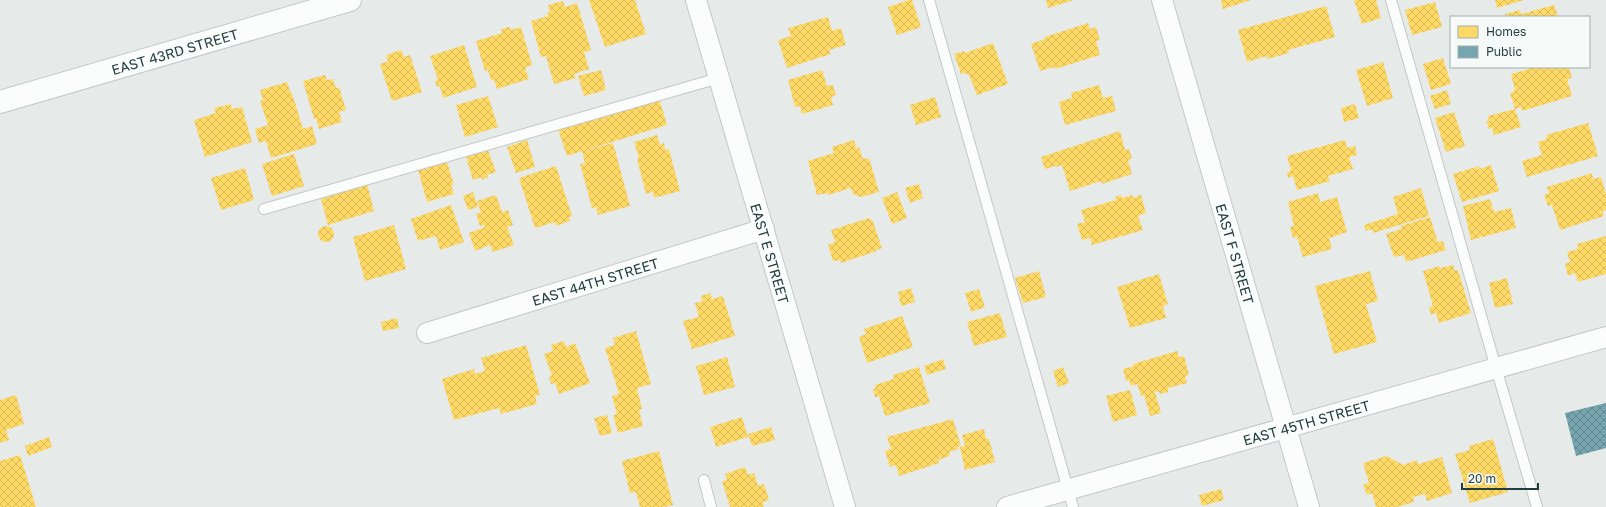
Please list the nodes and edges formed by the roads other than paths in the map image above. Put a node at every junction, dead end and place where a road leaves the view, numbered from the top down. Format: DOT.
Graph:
graph roads {
  1 [pos="350,0"];
  2 [pos="696,0"];
  3 [pos="929,0"];
  4 [pos="1162,0"];
  5 [pos="1391,0"];
  6 [pos="719,78"];
  7 [pos="0,102"];
  8 [pos="264,209"];
  9 [pos="764,229"];
  10 [pos="427,333"];
  11 [pos="1606,337"];
  12 [pos="1496,368"];
  13 [pos="1286,428"];
  14 [pos="704,480"];
  15 [pos="1071,498"];
  16 [pos="711,507"];
  17 [pos="845,507"];
  18 [pos="1007,507"];
  19 [pos="1309,507"];
  20 [pos="1537,507"];
  1 -- 7 [label="street, EAST 43RD STREET"];
  2 -- 6 [label="street, EAST E STREET"];
  3 -- 15 [label="lane"];
  4 -- 13 [label="street, EAST F STREET"];
  5 -- 12 [label="lane"];
  6 -- 8 [label="lane"];
  6 -- 9 [label="street, EAST E STREET"];
  9 -- 10 [label="street, EAST 44TH STREET"];
  9 -- 17 [label="street, EAST E STREET"];
  11 -- 12 [label="street, EAST 45TH STREET"];
  12 -- 13 [label="street, EAST 45TH STREET"];
  12 -- 20 [label="lane"];
  13 -- 15 [label="street, EAST 45TH STREET"];
  13 -- 19 [label="street, EAST F STREET"];
  14 -- 16 [label="lane"];
  15 -- 18 [label="street, EAST 45TH STREET"];
}
